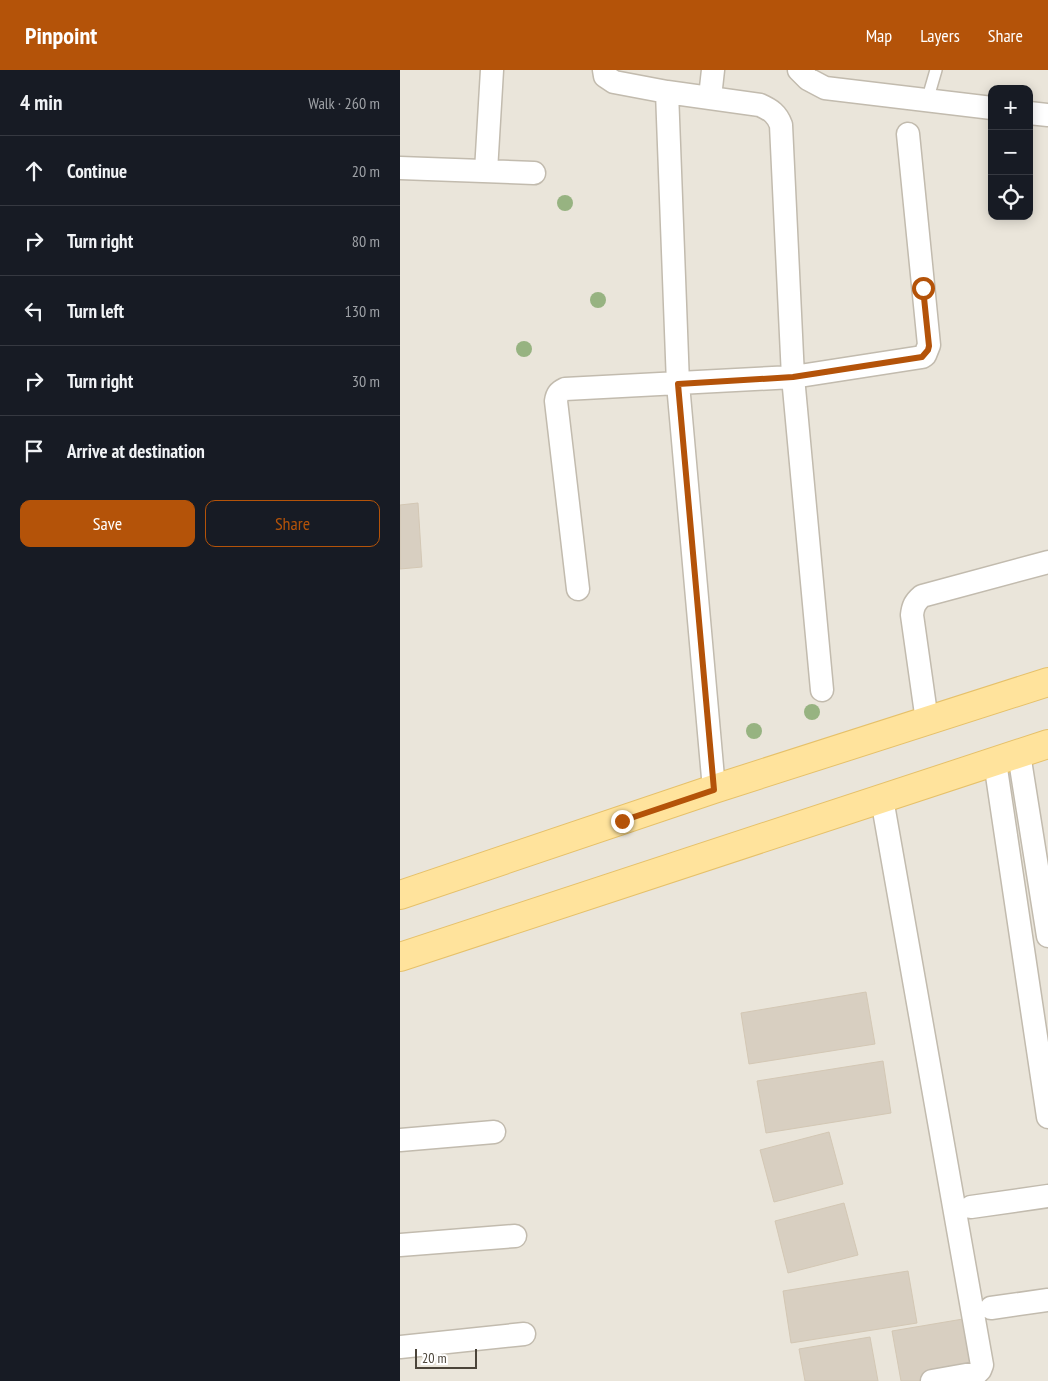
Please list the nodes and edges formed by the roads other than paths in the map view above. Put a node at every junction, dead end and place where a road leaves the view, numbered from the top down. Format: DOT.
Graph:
graph roads {
  1 [pos="492,70"];
  2 [pos="604,70"];
  3 [pos="713,70"];
  4 [pos="799,70"];
  5 [pos="936,70"];
  6 [pos="666,92"];
  7 [pos="710,97"];
  8 [pos="928,101"];
  9 [pos="988,108"];
  10 [pos="1033,113"];
  11 [pos="1048,115"];
  12 [pos="908,134"];
  13 [pos="400,168"];
  14 [pos="486,171"];
  15 [pos="534,173"];
  16 [pos="793,377"];
  17 [pos="678,384"];
  18 [pos="1048,562"];
  19 [pos="578,589"];
  20 [pos="1048,682"];
  21 [pos="822,690"];
  22 [pos="927,721"];
  23 [pos="1048,744"];
  24 [pos="1007,758"];
  25 [pos="714,790"];
  26 [pos="882,799"];
  27 [pos="400,895"];
  28 [pos="1048,936"];
  29 [pos="400,957"];
  30 [pos="1048,1117"];
  31 [pos="494,1132"];
  32 [pos="400,1140"];
  33 [pos="1048,1196"];
  34 [pos="971,1207"];
  35 [pos="515,1236"];
  36 [pos="400,1245"];
  37 [pos="1048,1300"];
  38 [pos="991,1308"];
  39 [pos="524,1334"];
  40 [pos="400,1347"];
  41 [pos="932,1381"];
  1 -- 14 [label="street"];
  2 -- 6 [label="street"];
  3 -- 7 [label="street"];
  4 -- 8 [label="street"];
  5 -- 8 [label="lane"];
  6 -- 7 [label="street"];
  6 -- 17 [label="street"];
  7 -- 16 [label="street"];
  8 -- 9 [label="street"];
  10 -- 11 [label="street"];
  12 -- 16 [label="street"];
  13 -- 14 [label="street"];
  14 -- 15 [label="street"];
  16 -- 17 [label="street"];
  16 -- 21 [label="street"];
  17 -- 19 [label="street"];
  17 -- 25 [label="street"];
  18 -- 22 [label="street"];
  20 -- 22 [label="main road"];
  22 -- 25 [label="main road"];
  23 -- 24 [label="main road"];
  24 -- 26 [label="main road"];
  24 -- 28 [label="street"];
  24 -- 30 [label="street"];
  25 -- 27 [label="main road"];
  26 -- 29 [label="main road"];
  26 -- 41 [label="street"];
  31 -- 32 [label="street"];
  33 -- 34 [label="street"];
  35 -- 36 [label="street"];
  37 -- 38 [label="street"];
  39 -- 40 [label="street"];
}
